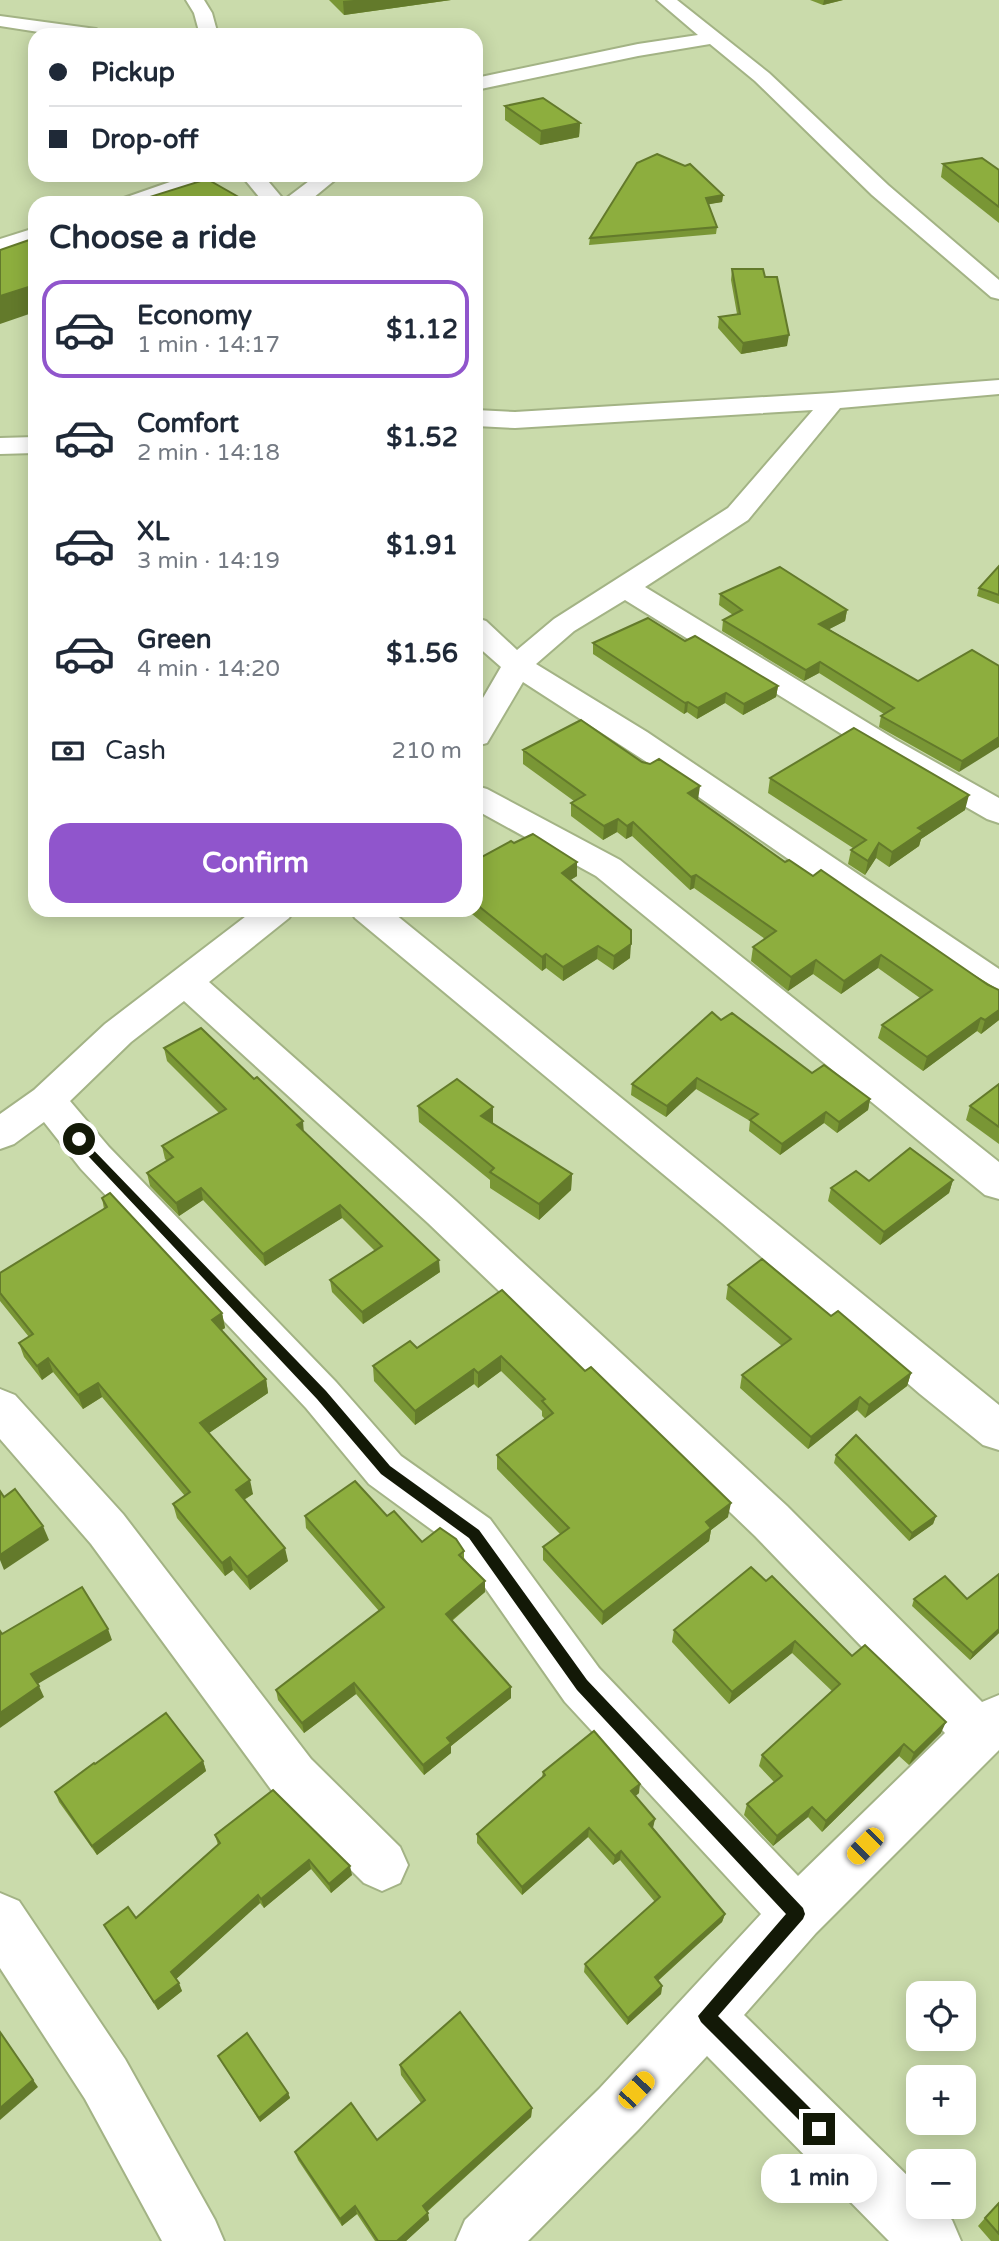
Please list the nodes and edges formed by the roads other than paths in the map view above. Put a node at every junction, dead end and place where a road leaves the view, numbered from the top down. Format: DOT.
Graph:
graph roads {
  1 [pos="195,0"];
  2 [pos="666,0"];
  3 [pos="0,21"];
  4 [pos="25,26"];
  5 [pos="41,28"];
  6 [pos="207,28"];
  7 [pos="28,32"];
  8 [pos="715,38"];
  9 [pos="483,82"];
  10 [pos="199,182"];
  11 [pos="258,182"];
  12 [pos="321,182"];
  13 [pos="154,196"];
  14 [pos="269,196"];
  15 [pos="302,196"];
  16 [pos="28,237"];
  17 [pos="0,246"];
  18 [pos="999,292"];
  19 [pos="999,387"];
  20 [pos="832,401"];
  21 [pos="483,418"];
  22 [pos="28,445"];
  23 [pos="0,446"];
  24 [pos="624,587"];
  25 [pos="483,637"];
  26 [pos="518,664"];
  27 [pos="483,724"];
  28 [pos="483,800"];
  29 [pos="995,804"];
  30 [pos="268,917"];
  31 [pos="376,917"];
  32 [pos="185,982"];
  33 [pos="999,987"];
  34 [pos="47,1100"];
  35 [pos="0,1133"];
  36 [pos="999,1184"];
  37 [pos="0,1408"];
  38 [pos="999,1431"];
  39 [pos="989,1726"];
  40 [pos="382,1865"];
  41 [pos="797,1914"];
  42 [pos="0,1920"];
  43 [pos="706,2016"];
  44 [pos="194,2241"];
  45 [pos="486,2241"];
  46 [pos="931,2241"];
  1 -- 6 [label="street"];
  2 -- 8 [label="street"];
  3 -- 4 [label="street"];
  4 -- 5 [label="street"];
  4 -- 7 [label="street"];
  8 -- 9 [label="street"];
  8 -- 18 [label="street"];
  10 -- 13 [label="street"];
  11 -- 14 [label="street"];
  12 -- 15 [label="street"];
  16 -- 17 [label="street"];
  19 -- 20 [label="street"];
  20 -- 21 [label="street"];
  20 -- 24 [label="street"];
  22 -- 23 [label="street"];
  24 -- 26 [label="street"];
  24 -- 29 [label="street"];
  25 -- 26 [label="street"];
  26 -- 27 [label="street"];
  26 -- 33 [label="street"];
  28 -- 36 [label="street"];
  30 -- 32 [label="street"];
  31 -- 38 [label="street"];
  32 -- 34 [label="street"];
  32 -- 39 [label="street"];
  34 -- 35 [label="street"];
  34 -- 41 [label="street"];
  37 -- 40 [label="street"];
  39 -- 41 [label="street"];
  41 -- 43 [label="street"];
  42 -- 44 [label="street"];
  43 -- 45 [label="street"];
  43 -- 46 [label="street"];
}
